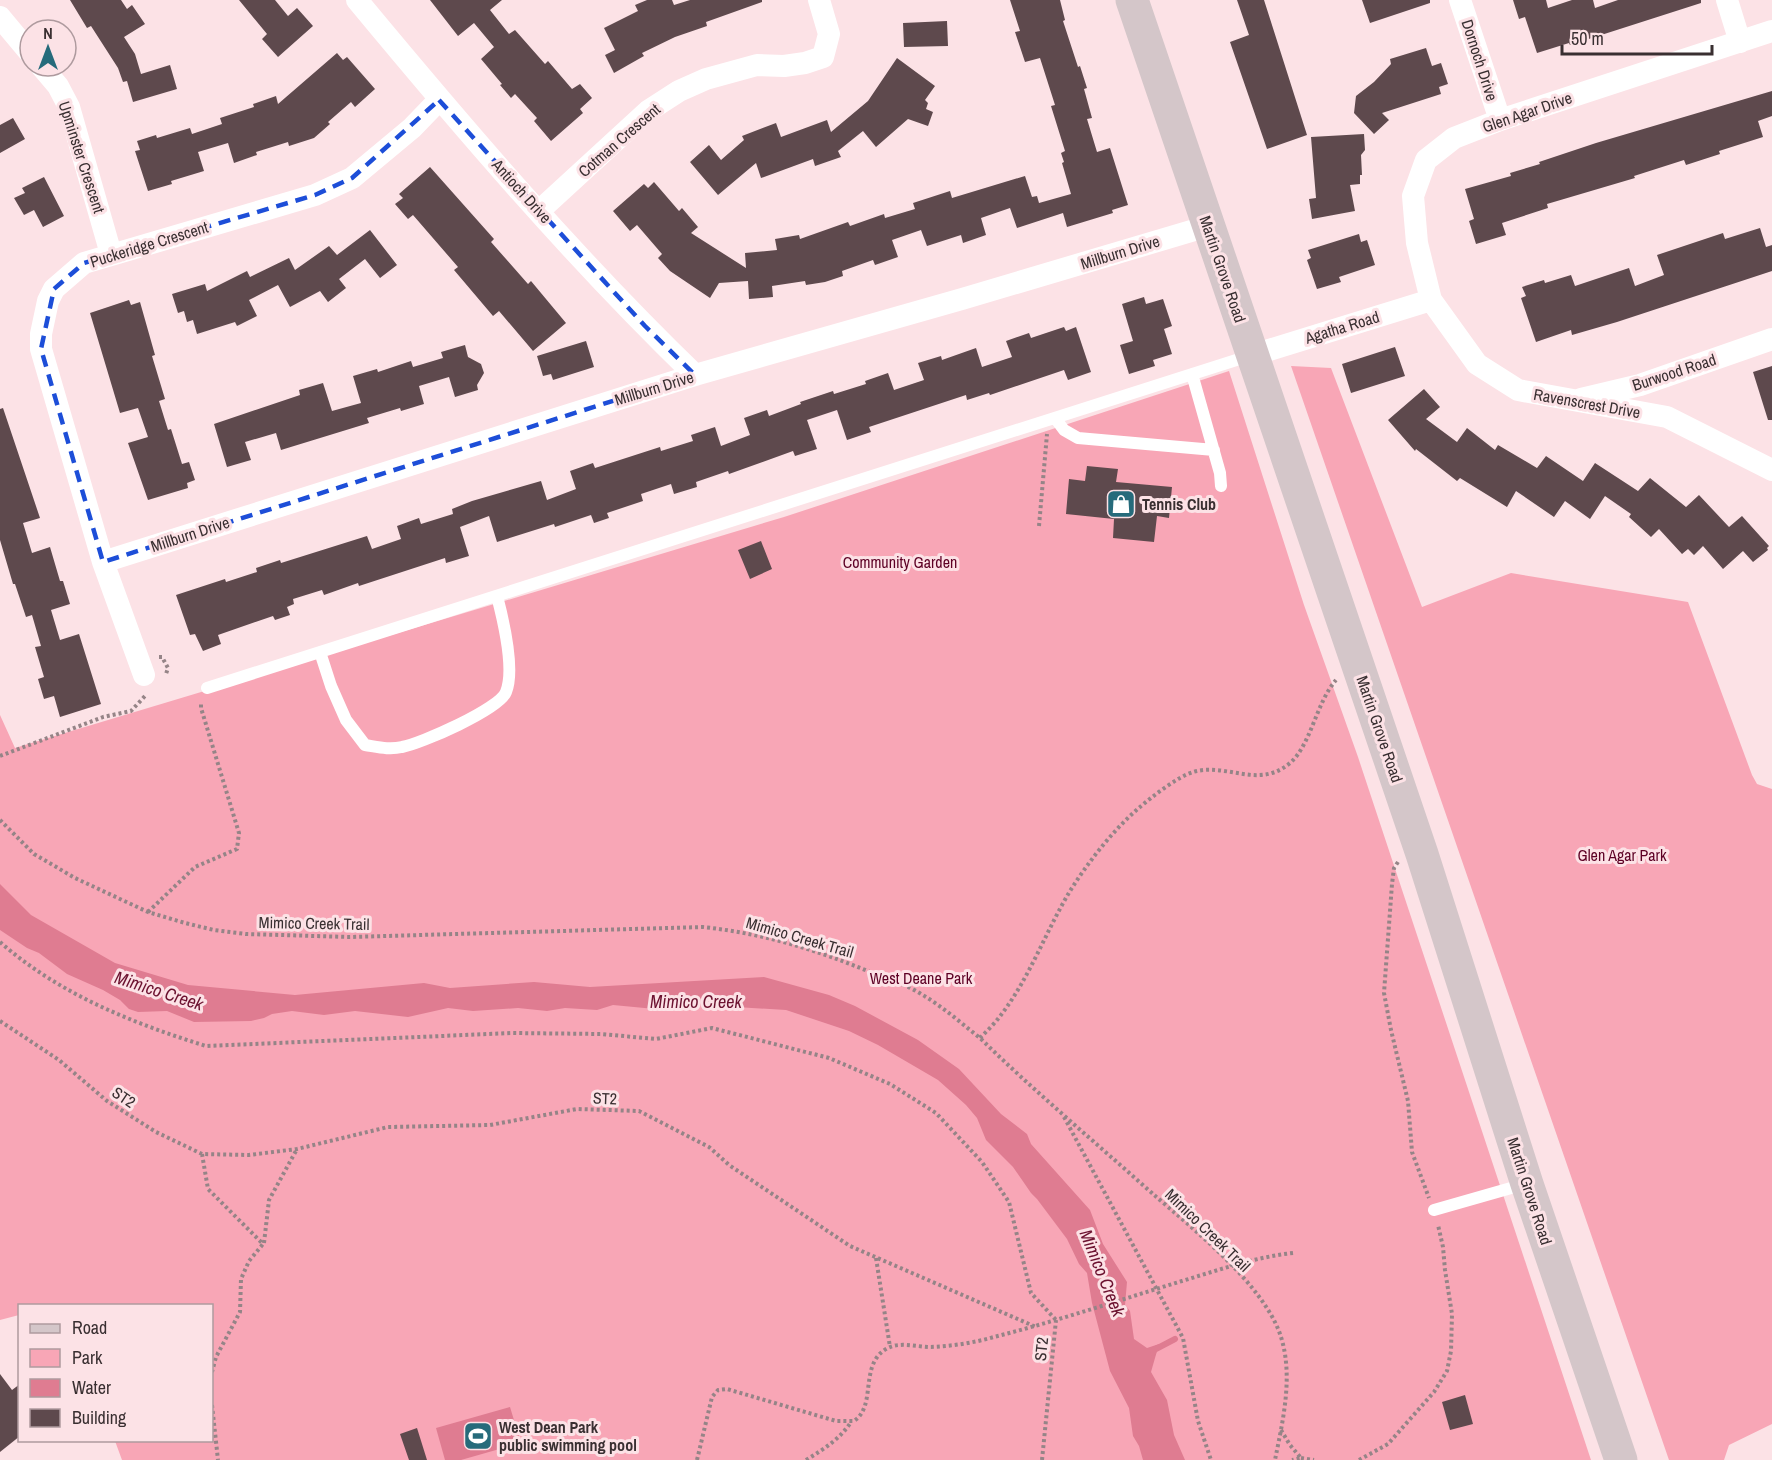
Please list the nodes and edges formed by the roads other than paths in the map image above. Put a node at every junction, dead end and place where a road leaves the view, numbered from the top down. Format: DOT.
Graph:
graph roads {
  1 [pos="357,0"];
  2 [pos="819,0"];
  3 [pos="1132,0"];
  4 [pos="1460,0"];
  5 [pos="1727,0"];
  6 [pos="0,17"];
  7 [pos="1772,31"];
  8 [pos="18,39"];
  9 [pos="1740,42"];
  10 [pos="51,78"];
  11 [pos="440,100"];
  12 [pos="1500,120"];
  13 [pos="539,211"];
  14 [pos="1208,226"];
  15 [pos="111,255"];
  16 [pos="1431,300"];
  17 [pos="1772,339"];
  18 [pos="1253,355"];
  19 [pos="1192,374"];
  20 [pos="695,375"];
  21 [pos="1574,401"];
  22 [pos="1051,420"];
  23 [pos="1214,450"];
  24 [pos="1772,470"];
  25 [pos="1221,486"];
  26 [pos="103,562"];
  27 [pos="498,596"];
  28 [pos="321,652"];
  29 [pos="144,675"];
  30 [pos="209,687"];
  31 [pos="1527,1184"];
  32 [pos="1434,1210"];
  33 [pos="1621,1460"];
  1 -- 11 [label="street, Antioch Drive"];
  2 -- 13 [label="street, Cotman Crescent"];
  3 -- 14 [label="main road, Martin Grove Road"];
  4 -- 12 [label="street, Dornoch Drive"];
  5 -- 9 [label="street"];
  6 -- 8 [label="street"];
  7 -- 9 [label="street, Glen Agar Drive"];
  9 -- 12 [label="street, Glen Agar Drive"];
  10 -- 15 [label="street, Upminster Crescent"];
  11 -- 13 [label="street, Antioch Drive"];
  11 -- 15 [label="street, Puckeridge Crescent"];
  12 -- 16 [label="street, Glen Agar Drive"];
  13 -- 20 [label="street, Antioch Drive"];
  14 -- 18 [label="main road, Martin Grove Road"];
  14 -- 20 [label="street, Millburn Drive"];
  15 -- 26 [label="street, Puckeridge Crescent"];
  16 -- 18 [label="street, Agatha Road"];
  16 -- 21 [label="street, Ravenscrest Drive"];
  17 -- 21 [label="street, Burwood Road"];
  18 -- 19 [label="lane"];
  18 -- 31 [label="main road, Martin Grove Road"];
  19 -- 22 [label="lane"];
  19 -- 23 [label="lane"];
  20 -- 26 [label="street, Millburn Drive"];
  21 -- 24 [label="street, Ravenscrest Drive"];
  22 -- 23 [label="lane"];
  22 -- 27 [label="lane"];
  23 -- 25 [label="lane"];
  26 -- 29 [label="street, Puckeridge Crescent"];
  27 -- 28 [label="lane"];
  27 -- 28 [label="lane"];
  28 -- 30 [label="lane"];
  31 -- 32 [label="lane"];
  31 -- 33 [label="main road, Martin Grove Road"];
}
